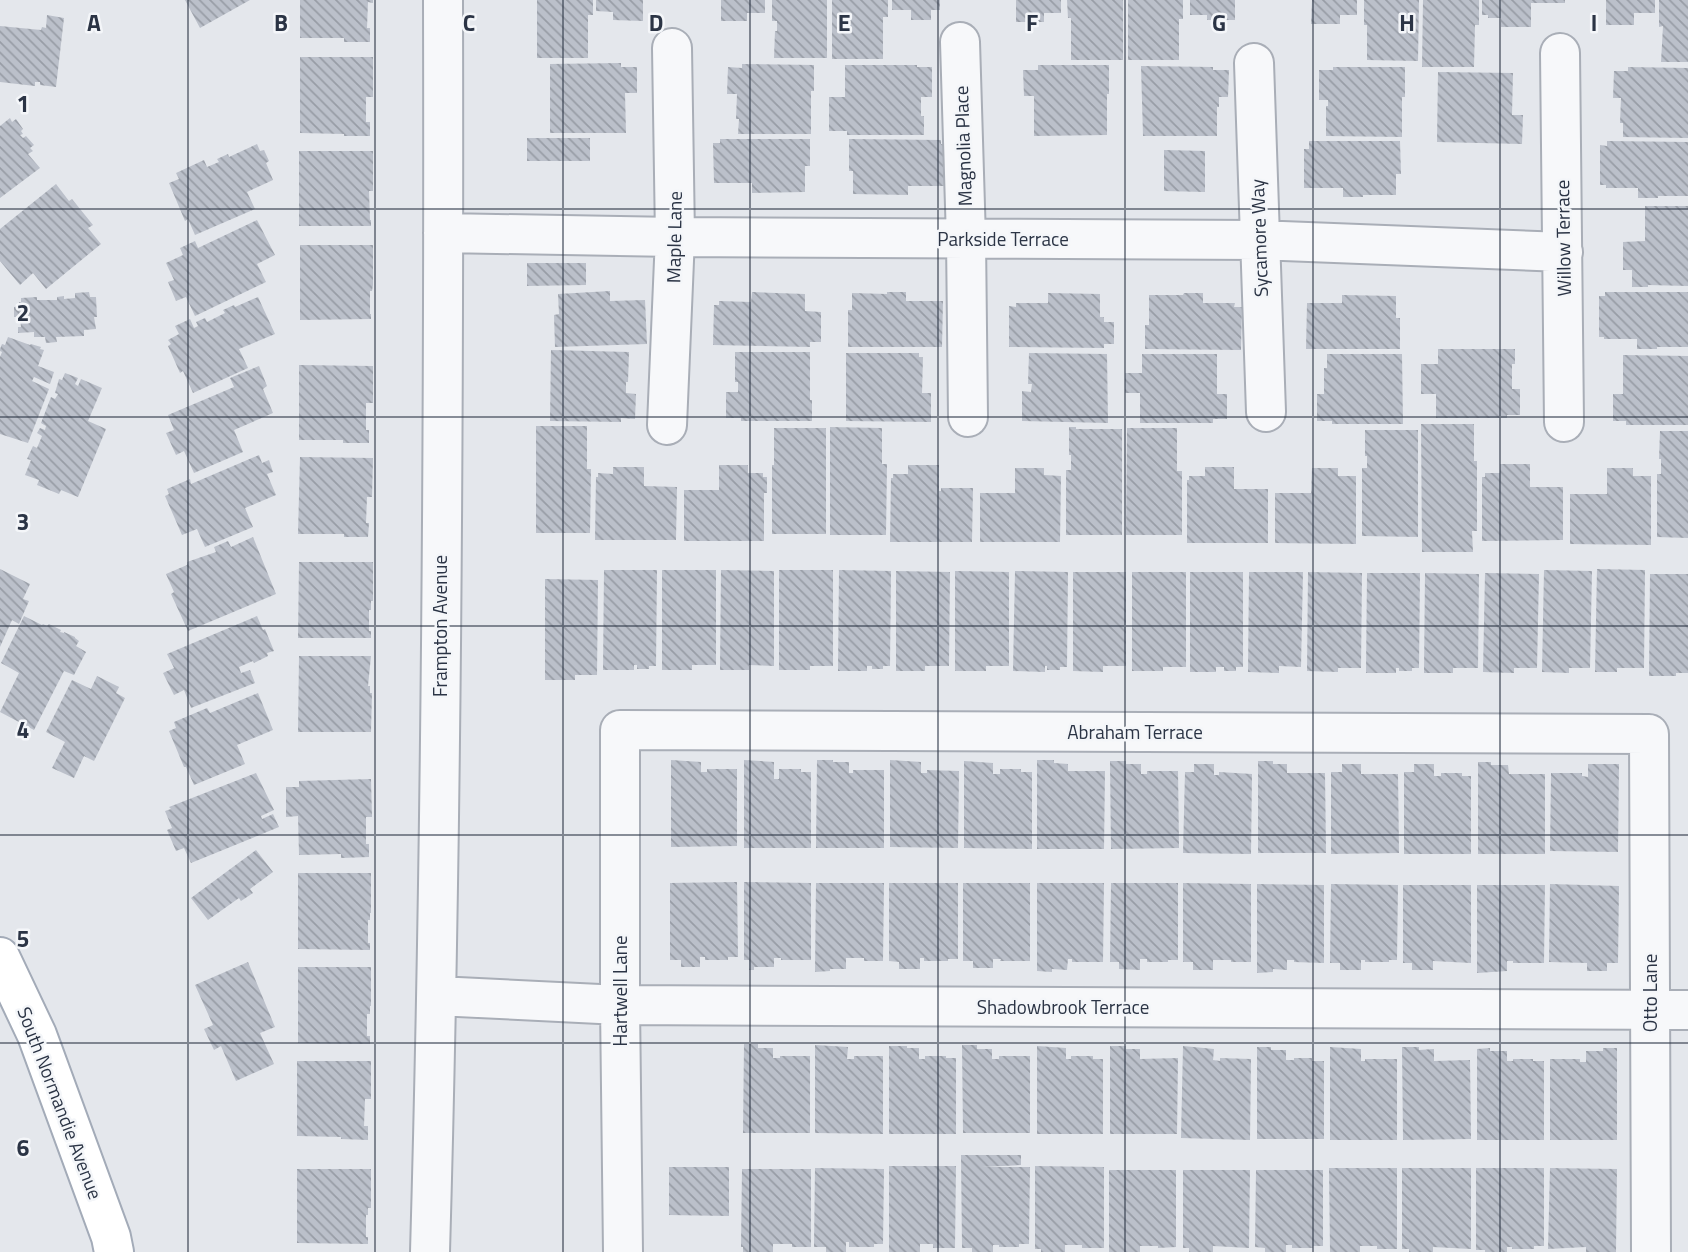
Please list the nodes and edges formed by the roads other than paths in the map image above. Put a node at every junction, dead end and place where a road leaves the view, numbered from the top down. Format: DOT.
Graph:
graph roads {
  1 [pos="443,0"];
  2 [pos="960,43"];
  3 [pos="672,48"];
  4 [pos="1560,53"];
  5 [pos="1254,63"];
  6 [pos="443,233"];
  7 [pos="675,237"];
  8 [pos="967,239"];
  9 [pos="1259,240"];
  10 [pos="1563,252"];
  11 [pos="1266,412"];
  12 [pos="968,417"];
  13 [pos="1564,422"];
  14 [pos="667,425"];
  15 [pos="620,730"];
  16 [pos="1650,734"];
  17 [pos="0,957"];
  18 [pos="438,996"];
  19 [pos="620,1005"];
  20 [pos="1650,1010"];
  21 [pos="1688,1010"];
  22 [pos="114,1252"];
  23 [pos="430,1252"];
  24 [pos="623,1252"];
  25 [pos="1651,1252"];
  1 -- 6 [label="street, Frampton Avenue"];
  2 -- 8 [label="street, Magnolia Place"];
  3 -- 7 [label="street, Maple Lane"];
  4 -- 10 [label="street, Willow Terrace"];
  5 -- 9 [label="street, Sycamore Way"];
  6 -- 7 [label="street, Parkside Terrace"];
  6 -- 18 [label="street, Frampton Avenue"];
  7 -- 8 [label="street, Parkside Terrace"];
  7 -- 14 [label="street, Maple Lane"];
  8 -- 9 [label="street, Parkside Terrace"];
  8 -- 12 [label="street, Magnolia Place"];
  9 -- 10 [label="street, Parkside Terrace"];
  9 -- 11 [label="street, Sycamore Way"];
  10 -- 13 [label="street, Willow Terrace"];
  15 -- 16 [label="street, Abraham Terrace"];
  15 -- 19 [label="street, Hartwell Lane"];
  16 -- 20 [label="street, Otto Lane"];
  17 -- 22 [label="main road, South Normandie Avenue"];
  18 -- 19 [label="street, Shadowbrook Terrace"];
  18 -- 23 [label="street, Frampton Avenue"];
  19 -- 20 [label="street, Shadowbrook Terrace"];
  19 -- 24 [label="street, Hartwell Lane"];
  20 -- 21 [label="street, Shadowbrook Terrace"];
  20 -- 25 [label="street, Otto Lane"];
}
